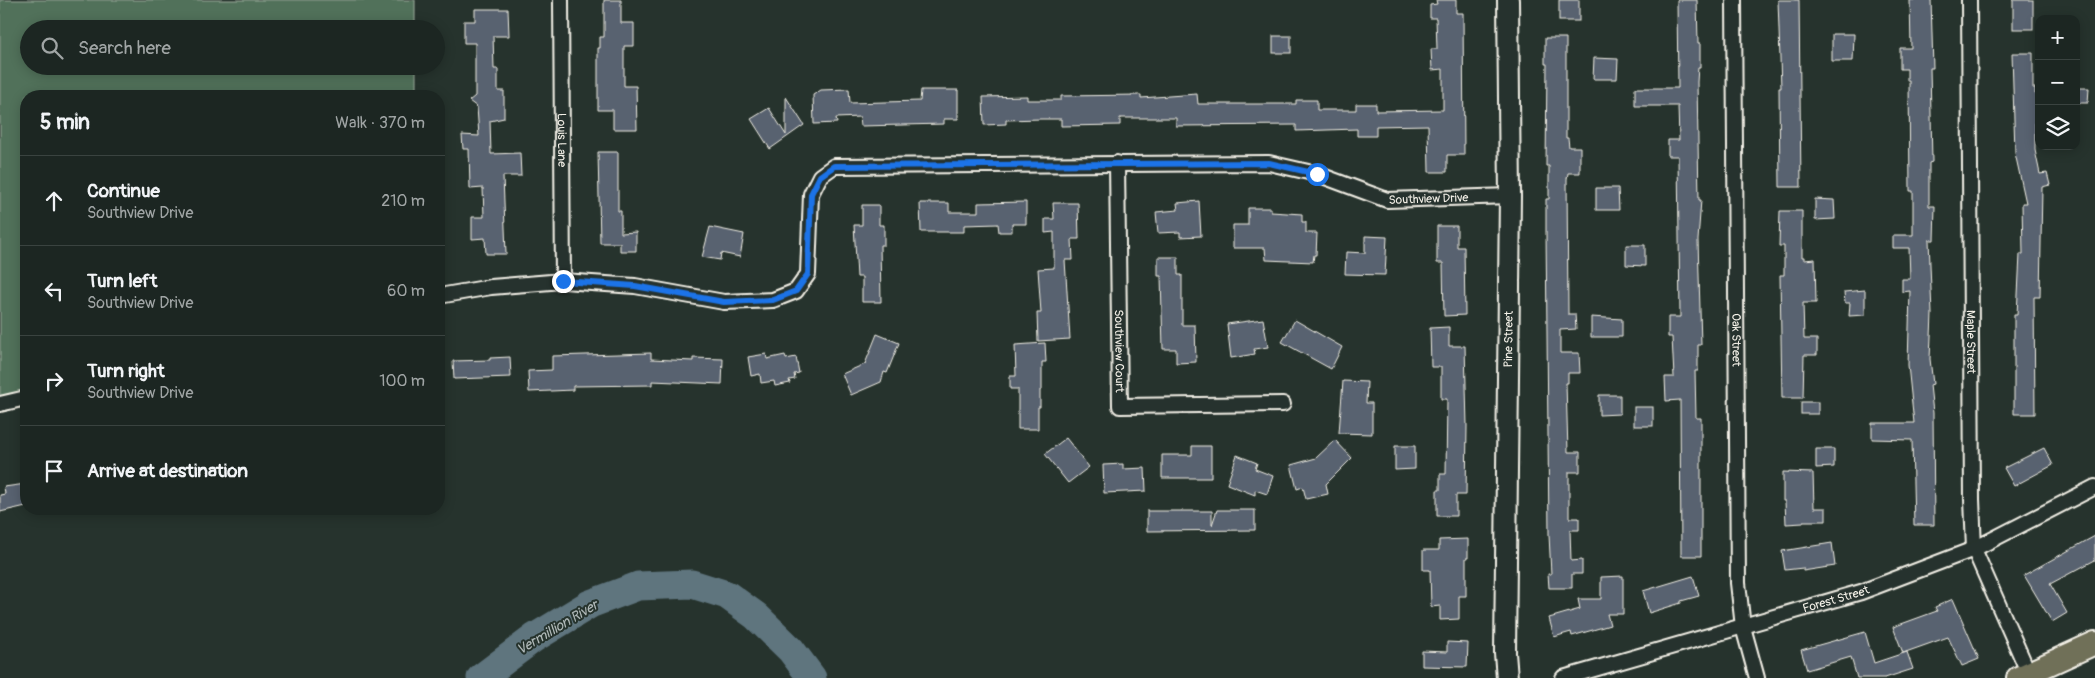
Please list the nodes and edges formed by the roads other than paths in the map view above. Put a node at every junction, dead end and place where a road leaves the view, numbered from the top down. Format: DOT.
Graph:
graph roads {
  1 [pos="560,0"];
  2 [pos="1508,0"];
  3 [pos="1734,0"];
  4 [pos="1969,0"];
  5 [pos="1117,163"];
  6 [pos="1510,196"];
  7 [pos="563,281"];
  8 [pos="445,295"];
  9 [pos="20,399"];
  10 [pos="0,404"];
  11 [pos="1283,404"];
  12 [pos="2095,487"];
  13 [pos="1974,549"];
  14 [pos="1743,627"];
  15 [pos="2095,643"];
  16 [pos="2024,676"];
  17 [pos="1507,678"];
  18 [pos="1563,678"];
  19 [pos="1757,678"];
  1 -- 7 [label="street, Louis Lane"];
  2 -- 6 [label="street, Pine Street"];
  3 -- 14 [label="street, Oak Street"];
  4 -- 13 [label="street, Maple Street"];
  5 -- 6 [label="street, Southview Drive"];
  5 -- 7 [label="street, Southview Drive"];
  5 -- 11 [label="street, Southview Court"];
  6 -- 17 [label="street, Pine Street"];
  7 -- 8 [label="street, Southview Drive"];
  9 -- 10 [label="street"];
  12 -- 13 [label="street, Forest Street"];
  13 -- 14 [label="street, Forest Street"];
  13 -- 16 [label="street, Maple Street"];
  14 -- 18 [label="street, Forest Street"];
  14 -- 19 [label="street, Oak Street"];
  15 -- 16 [label="main road"];
}
